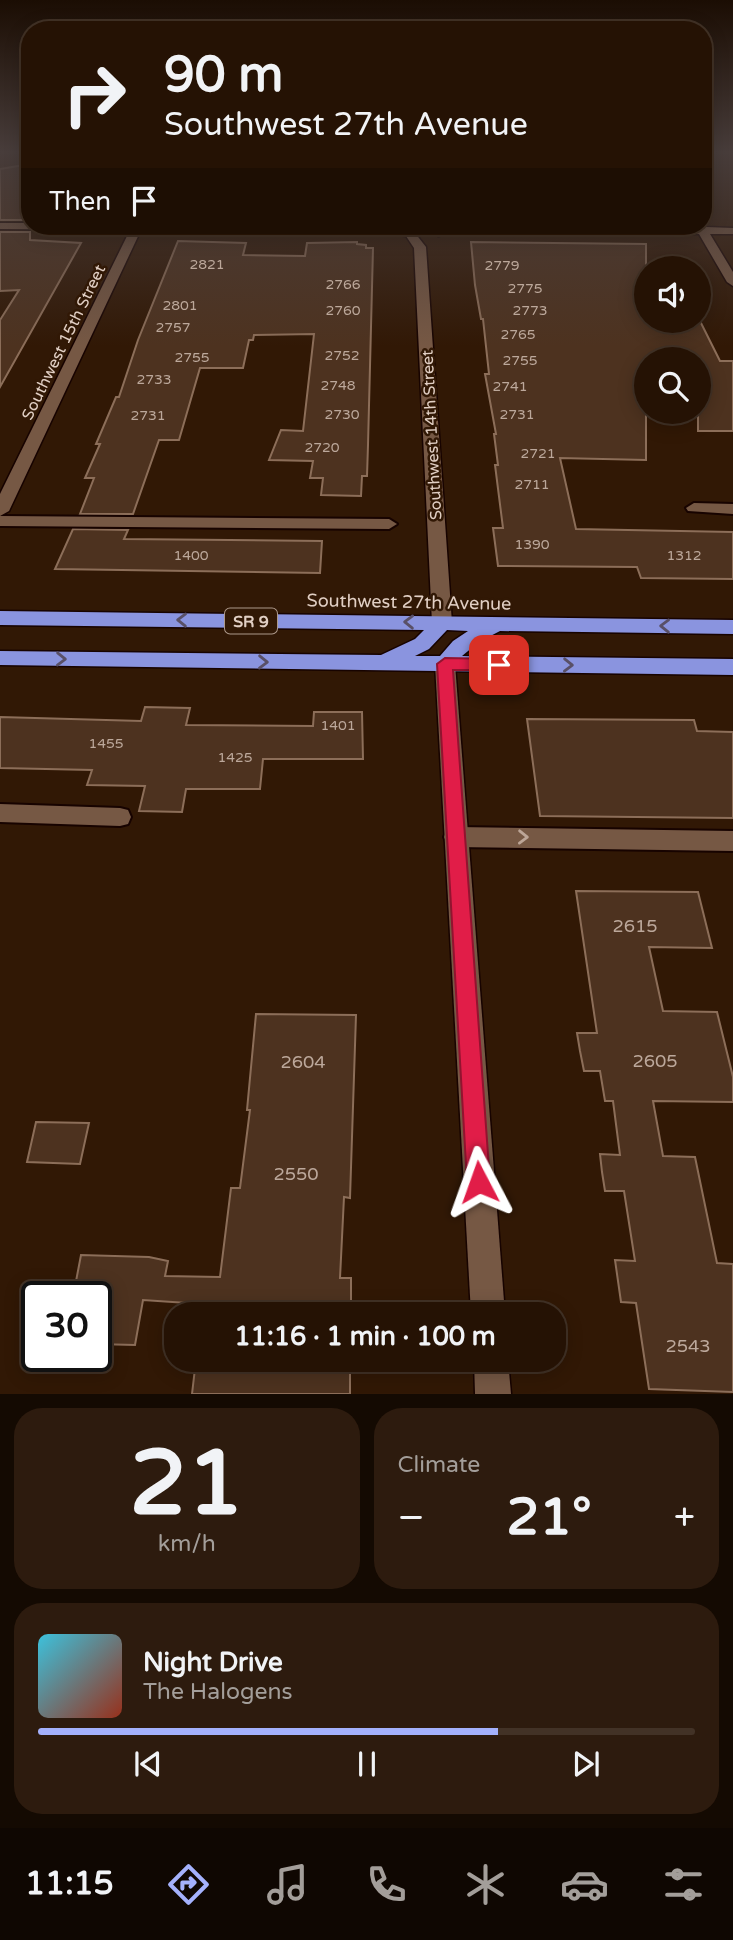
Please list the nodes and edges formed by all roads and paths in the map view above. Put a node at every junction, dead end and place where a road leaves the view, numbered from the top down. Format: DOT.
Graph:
graph roads {
  1 [pos="0,226"];
  2 [pos="21,226"];
  3 [pos="712,229"];
  4 [pos="733,231"];
  5 [pos="134,235"];
  6 [pos="420,235"];
  7 [pos="705,235"];
  8 [pos="733,282"];
  9 [pos="694,508"];
  10 [pos="733,509"];
  11 [pos="0,511"];
  12 [pos="0,521"];
  13 [pos="389,524"];
  14 [pos="0,618"];
  15 [pos="442,623"];
  16 [pos="502,624"];
  17 [pos="733,627"];
  18 [pos="0,658"];
  19 [pos="377,664"];
  20 [pos="445,664"];
  21 [pos="733,667"];
  22 [pos="0,813"];
  23 [pos="120,817"];
  24 [pos="455,837"];
  25 [pos="733,841"];
  26 [pos="487,1302"];
  27 [pos="492,1372"];
  28 [pos="493,1394"];
  1 -- 2 [label="street"];
  3 -- 4 [label="street"];
  5 -- 11 [label="street, Southwest 15th Street"];
  6 -- 15 [label="street, Southwest 14th Street"];
  7 -- 8 [label="street"];
  9 -- 10 [label="lane"];
  12 -- 13 [label="lane"];
  15 -- 14 [label="highway, Southwest 27th Avenue / SR 9, one-way"];
  15 -- 16 [label="highway, Southwest 27th Avenue / SR 9"];
  15 -- 19 [label="highway"];
  17 -- 16 [label="highway, Southwest 27th Avenue / SR 9, one-way"];
  16 -- 20 [label="highway"];
  18 -- 19 [label="highway, one-way"];
  19 -- 20 [label="highway"];
  20 -- 21 [label="highway, one-way"];
  20 -- 24 [label="street"];
  22 -- 23 [label="lane"];
  24 -- 25 [label="lane, one-way"];
  24 -- 26 [label="street"];
  27 -- 28 [label="street"];
}
